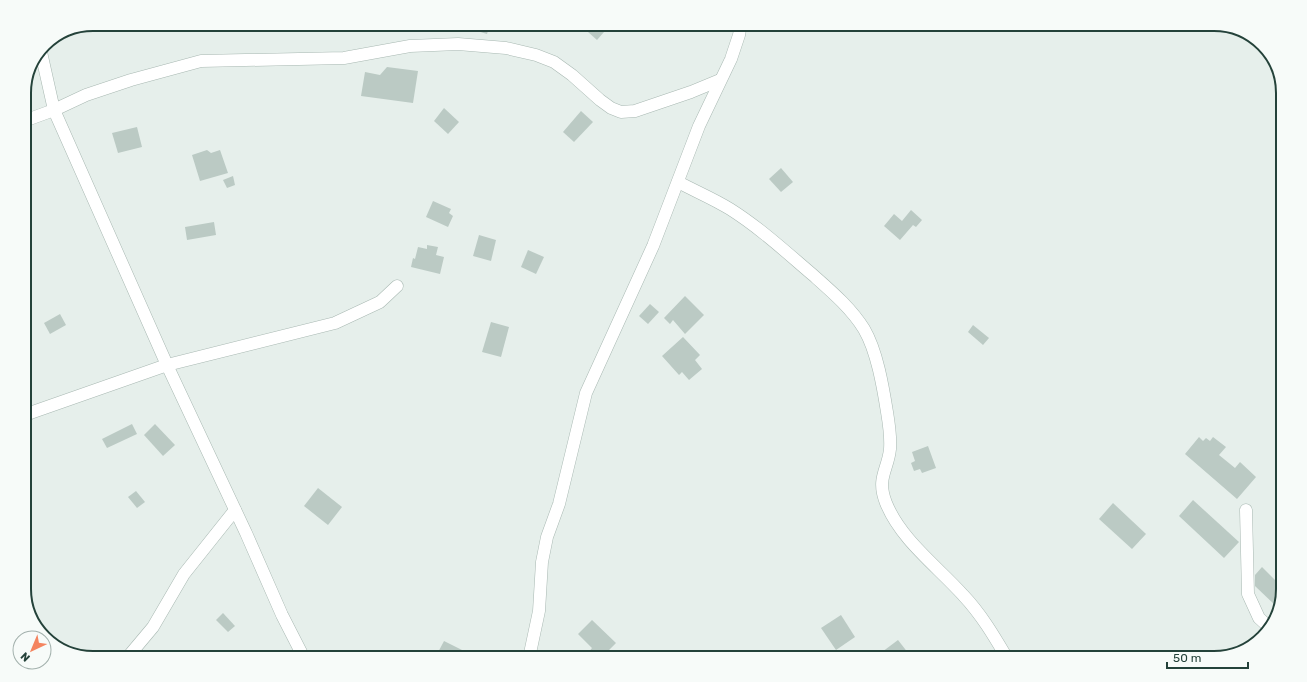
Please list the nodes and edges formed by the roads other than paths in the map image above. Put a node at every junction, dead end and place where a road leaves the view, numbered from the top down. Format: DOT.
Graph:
graph roads {
  1 [pos="740,31"];
  2 [pos="42,58"];
  3 [pos="720,80"];
  4 [pos="54,110"];
  5 [pos="31,118"];
  6 [pos="678,182"];
  7 [pos="397,286"];
  8 [pos="167,366"];
  9 [pos="31,414"];
  10 [pos="235,510"];
  11 [pos="1246,510"];
  12 [pos="1265,624"];
  13 [pos="133,651"];
  14 [pos="300,651"];
  15 [pos="530,651"];
  16 [pos="1003,651"];
  1 -- 3 [label="street"];
  2 -- 4 [label="street"];
  3 -- 4 [label="street"];
  3 -- 6 [label="street"];
  4 -- 5 [label="street"];
  4 -- 8 [label="street"];
  6 -- 15 [label="street"];
  6 -- 16 [label="street"];
  7 -- 8 [label="street"];
  8 -- 9 [label="street"];
  8 -- 10 [label="street"];
  10 -- 13 [label="street"];
  10 -- 14 [label="street"];
  11 -- 12 [label="street"];
}
